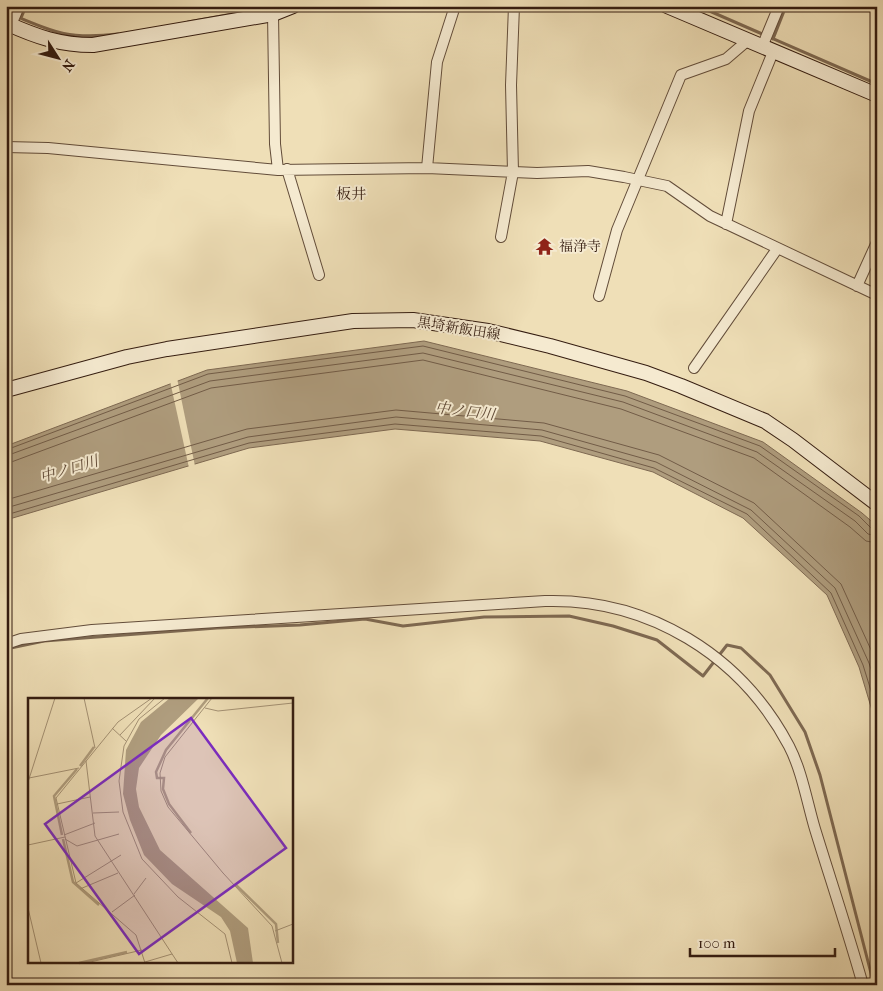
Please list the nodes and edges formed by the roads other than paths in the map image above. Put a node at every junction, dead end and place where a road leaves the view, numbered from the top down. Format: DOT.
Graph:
graph roads {
  1 [pos="19,6"];
  2 [pos="293,6"];
  3 [pos="455,6"];
  4 [pos="514,6"];
  5 [pos="667,6"];
  6 [pos="779,6"];
  7 [pos="272,14"];
  8 [pos="9,24"];
  9 [pos="747,41"];
  10 [pos="768,49"];
  11 [pos="877,95"];
  12 [pos="6,147"];
  13 [pos="428,168"];
  14 [pos="283,170"];
  15 [pos="513,172"];
  16 [pos="637,181"];
  17 [pos="726,224"];
  18 [pos="501,238"];
  19 [pos="877,242"];
  20 [pos="777,249"];
  21 [pos="319,275"];
  22 [pos="858,286"];
  23 [pos="877,295"];
  24 [pos="599,296"];
  25 [pos="694,368"];
  26 [pos="6,390"];
  27 [pos="877,504"];
  28 [pos="6,644"];
  29 [pos="863,985"];
  1 -- 8 [label="street"];
  2 -- 7 [label="main road"];
  3 -- 13 [label="street"];
  4 -- 15 [label="street"];
  5 -- 9 [label="main road"];
  6 -- 10 [label="street"];
  7 -- 8 [label="main road"];
  7 -- 14 [label="street"];
  9 -- 10 [label="main road"];
  9 -- 16 [label="street"];
  10 -- 11 [label="main road"];
  10 -- 17 [label="street"];
  12 -- 14 [label="street"];
  13 -- 14 [label="street"];
  13 -- 15 [label="street"];
  14 -- 21 [label="street"];
  15 -- 16 [label="street"];
  15 -- 18 [label="street"];
  16 -- 17 [label="street"];
  16 -- 24 [label="street"];
  17 -- 20 [label="street"];
  19 -- 22 [label="street"];
  20 -- 22 [label="street"];
  20 -- 25 [label="street"];
  22 -- 23 [label="street"];
  26 -- 27 [label="main road, 黒埼新飯田線"];
  28 -- 29 [label="street"];
}
